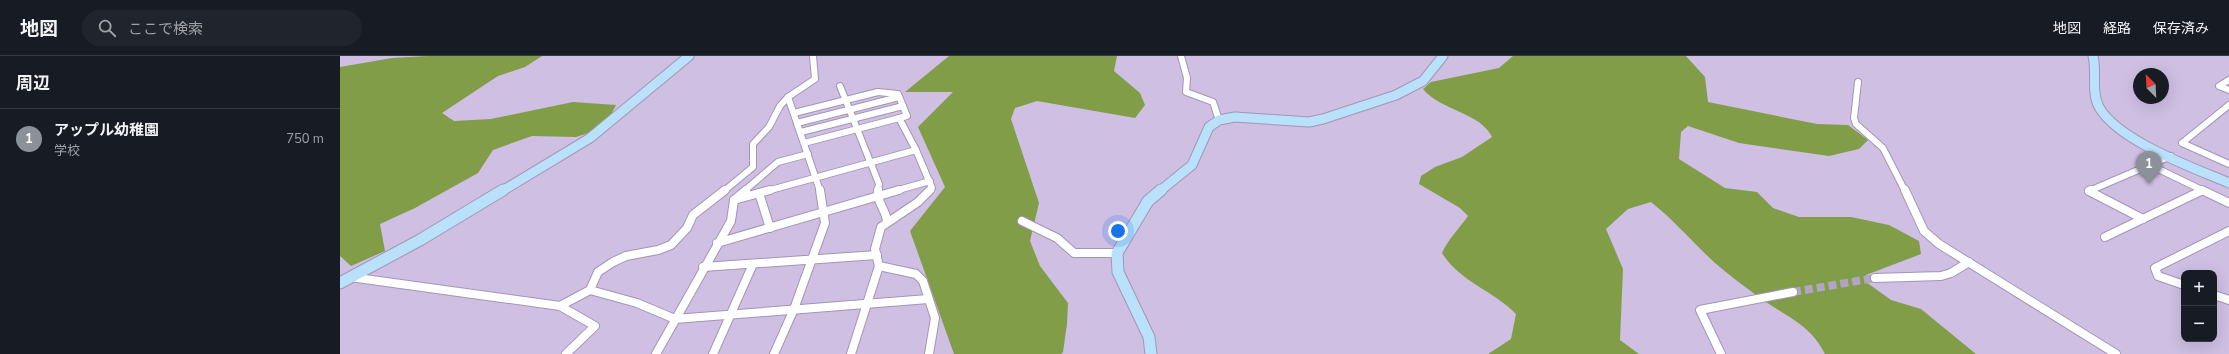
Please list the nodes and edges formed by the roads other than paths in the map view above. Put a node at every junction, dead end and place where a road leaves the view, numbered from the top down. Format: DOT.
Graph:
graph roads {
  1 [pos="689,56"];
  2 [pos="813,56"];
  3 [pos="1181,56"];
  4 [pos="1443,56"];
  5 [pos="2093,56"];
  6 [pos="2229,80"];
  7 [pos="1858,82"];
  8 [pos="840,86"];
  9 [pos="2229,90"];
  10 [pos="788,96"];
  11 [pos="899,97"];
  12 [pos="845,100"];
  13 [pos="2229,105"];
  14 [pos="903,106"];
  15 [pos="849,110"];
  16 [pos="794,113"];
  17 [pos="854,118"];
  18 [pos="899,118"];
  19 [pos="1219,120"];
  20 [pos="797,123"];
  21 [pos="858,129"];
  22 [pos="801,132"];
  23 [pos="804,143"];
  24 [pos="916,150"];
  25 [pos="808,154"];
  26 [pos="2171,156"];
  27 [pos="870,162"];
  28 [pos="2229,164"];
  29 [pos="2150,165"];
  30 [pos="816,177"];
  31 [pos="930,182"];
  32 [pos="2229,183"];
  33 [pos="2201,190"];
  34 [pos="759,193"];
  35 [pos="877,197"];
  36 [pos="734,200"];
  37 [pos="2229,203"];
  38 [pos="825,212"];
  39 [pos="2143,219"];
  40 [pos="1022,221"];
  41 [pos="886,222"];
  42 [pos="770,228"];
  43 [pos="2229,231"];
  44 [pos="2105,237"];
  45 [pos="716,243"];
  46 [pos="1117,253"];
  47 [pos="877,255"];
  48 [pos="812,260"];
  49 [pos="1969,262"];
  50 [pos="753,264"];
  51 [pos="879,266"];
  52 [pos="703,267"];
  53 [pos="350,277"];
  54 [pos="1876,278"];
  55 [pos="340,283"];
  56 [pos="2181,284"];
  57 [pos="590,290"];
  58 [pos="1793,292"];
  59 [pos="2217,295"];
  60 [pos="2227,298"];
  61 [pos="928,299"];
  62 [pos="866,304"];
  63 [pos="560,306"];
  64 [pos="794,309"];
  65 [pos="730,315"];
  66 [pos="675,319"];
  67 [pos="566,354"];
  68 [pos="656,354"];
  69 [pos="713,354"];
  70 [pos="774,354"];
  71 [pos="851,354"];
  72 [pos="929,354"];
  73 [pos="1151,354"];
  74 [pos="1722,354"];
  75 [pos="2116,354"];
  1 -- 53 [label="street"];
  2 -- 10 [label="street"];
  3 -- 19 [label="street"];
  4 -- 19 [label="street"];
  5 -- 26 [label="street"];
  6 -- 9 [label="street"];
  7 -- 49 [label="street"];
  8 -- 12 [label="street"];
  10 -- 16 [label="street"];
  10 -- 57 [label="street"];
  11 -- 12 [label="street"];
  11 -- 14 [label="street"];
  11 -- 15 [label="street"];
  12 -- 15 [label="street"];
  12 -- 16 [label="street"];
  13 -- 28 [label="street"];
  14 -- 17 [label="street"];
  14 -- 18 [label="street"];
  15 -- 17 [label="street"];
  15 -- 20 [label="street"];
  16 -- 20 [label="street"];
  17 -- 21 [label="street"];
  17 -- 22 [label="street"];
  18 -- 21 [label="street"];
  18 -- 24 [label="street"];
  19 -- 46 [label="street"];
  20 -- 22 [label="street"];
  21 -- 23 [label="street"];
  21 -- 27 [label="street"];
  22 -- 23 [label="street"];
  23 -- 25 [label="street"];
  24 -- 27 [label="street"];
  24 -- 31 [label="street"];
  25 -- 30 [label="street"];
  25 -- 36 [label="street"];
  26 -- 29 [label="street"];
  26 -- 32 [label="street"];
  27 -- 30 [label="street"];
  27 -- 35 [label="street"];
  29 -- 33 [label="street"];
  29 -- 39 [label="street"];
  30 -- 34 [label="street"];
  30 -- 38 [label="street"];
  31 -- 35 [label="street"];
  31 -- 41 [label="street"];
  33 -- 37 [label="street"];
  33 -- 39 [label="street"];
  34 -- 36 [label="street"];
  34 -- 42 [label="street"];
  35 -- 38 [label="street"];
  35 -- 41 [label="street"];
  36 -- 45 [label="street"];
  38 -- 42 [label="street"];
  38 -- 48 [label="street"];
  39 -- 44 [label="street"];
  40 -- 46 [label="street"];
  41 -- 47 [label="street"];
  42 -- 45 [label="street"];
  43 -- 56 [label="street"];
  45 -- 52 [label="street"];
  46 -- 73 [label="street"];
  47 -- 48 [label="street"];
  47 -- 51 [label="street"];
  48 -- 50 [label="street"];
  48 -- 64 [label="street"];
  49 -- 54 [label="street"];
  49 -- 75 [label="street"];
  50 -- 52 [label="street"];
  50 -- 65 [label="street"];
  51 -- 61 [label="street"];
  51 -- 62 [label="street"];
  52 -- 66 [label="street"];
  53 -- 55 [label="street"];
  53 -- 63 [label="street"];
  57 -- 63 [label="street"];
  57 -- 66 [label="street"];
  58 -- 74 [label="street"];
  59 -- 60 [label="street"];
  61 -- 62 [label="street"];
  61 -- 72 [label="street"];
  62 -- 64 [label="street"];
  62 -- 71 [label="street"];
  63 -- 67 [label="street"];
  64 -- 65 [label="street"];
  64 -- 70 [label="street"];
  65 -- 66 [label="street"];
  65 -- 69 [label="street"];
  66 -- 68 [label="street"];
}
